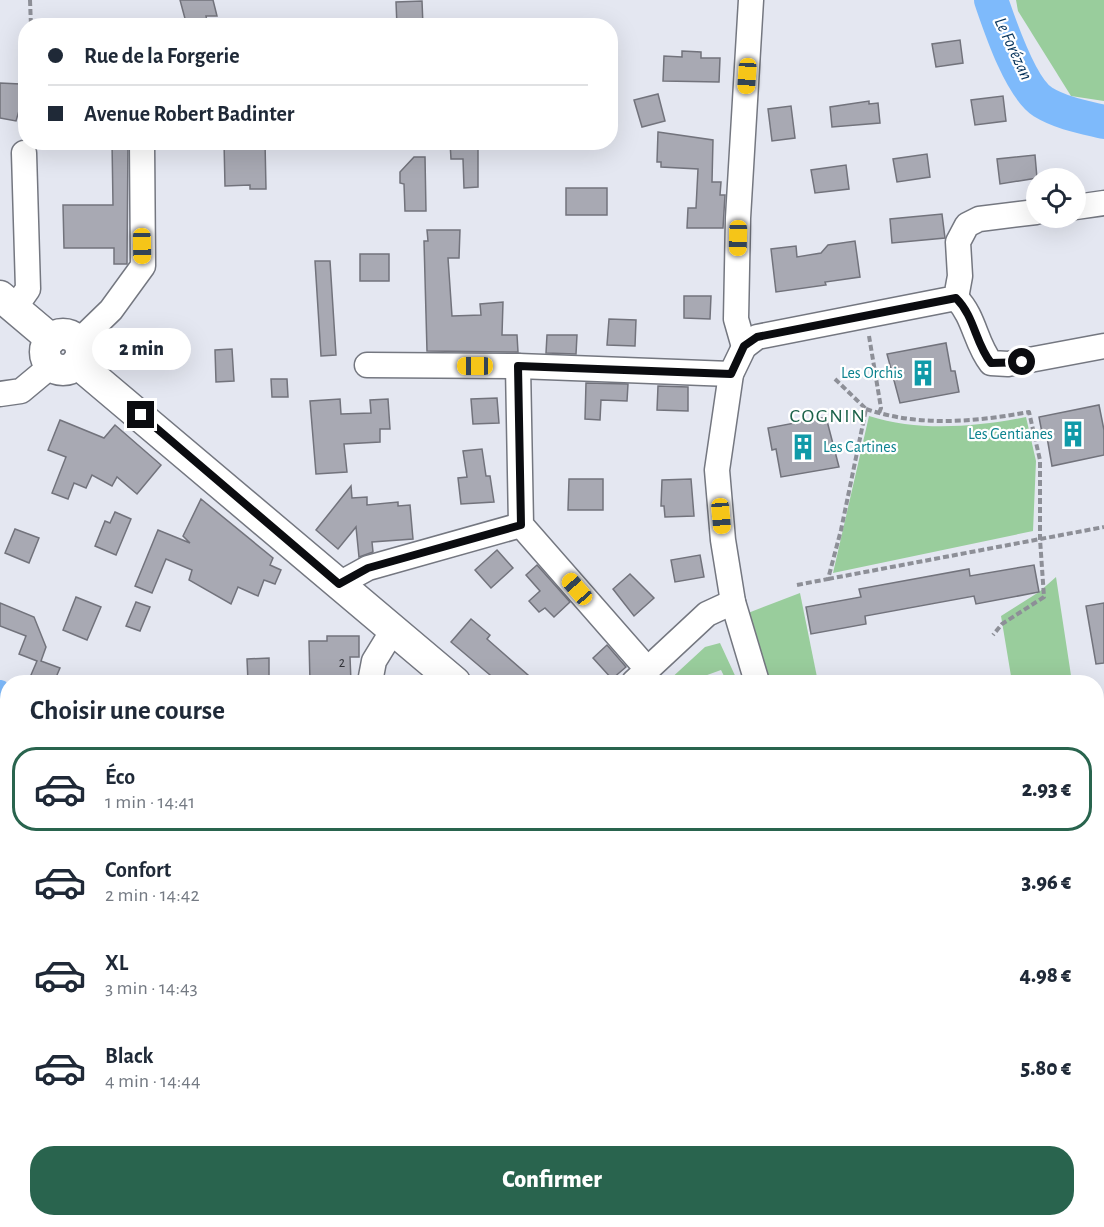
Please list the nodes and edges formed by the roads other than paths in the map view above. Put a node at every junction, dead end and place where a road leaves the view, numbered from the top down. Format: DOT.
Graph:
graph roads {
  1 [pos="751,0"];
  2 [pos="142,150"];
  3 [pos="24,153"];
  4 [pos="1104,203"];
  5 [pos="1086,206"];
  6 [pos="1026,213"];
  7 [pos="956,298"];
  8 [pos="7,302"];
  9 [pos="744,346"];
  10 [pos="1104,346"];
  11 [pos="64,352"];
  12 [pos="367,365"];
  13 [pos="518,366"];
  14 [pos="731,374"];
  15 [pos="0,394"];
  16 [pos="521,525"];
  17 [pos="339,584"];
  18 [pos="733,602"];
  19 [pos="393,630"];
  20 [pos="371,675"];
  21 [pos="447,675"];
  22 [pos="640,675"];
  23 [pos="642,675"];
  24 [pos="755,675"];
  1 -- 9 [label="street"];
  2 -- 11 [label="street"];
  3 -- 8 [label="street"];
  4 -- 5 [label="street"];
  6 -- 7 [label="street"];
  7 -- 9 [label="street"];
  7 -- 10 [label="street"];
  8 -- 11 [label="main road"];
  9 -- 14 [label="street"];
  11 -- 15 [label="street"];
  11 -- 17 [label="main road"];
  12 -- 13 [label="street"];
  13 -- 14 [label="street"];
  13 -- 16 [label="street"];
  14 -- 18 [label="street"];
  16 -- 17 [label="street"];
  16 -- 22 [label="street"];
  17 -- 19 [label="main road"];
  18 -- 23 [label="street"];
  18 -- 24 [label="street"];
  19 -- 20 [label="street"];
  19 -- 21 [label="main road"];
}
